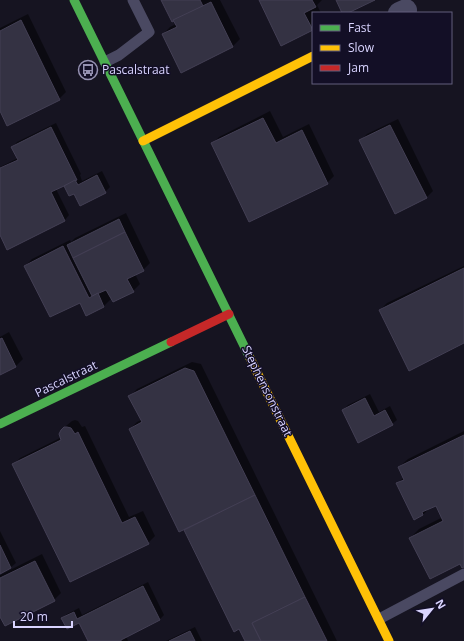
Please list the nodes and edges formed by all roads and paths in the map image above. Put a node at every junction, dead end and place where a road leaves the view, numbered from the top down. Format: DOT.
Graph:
graph roads {
  1 [pos="74,0"];
  2 [pos="133,0"];
  3 [pos="312,56"];
  4 [pos="104,62"];
  5 [pos="143,141"];
  6 [pos="229,314"];
  7 [pos="0,424"];
  8 [pos="464,574"];
  9 [pos="378,619"];
  10 [pos="389,641"];
  1 -- 4 [label="street, Stephensonstraat"];
  2 -- 4 [label="lane"];
  3 -- 5 [label="street"];
  4 -- 5 [label="street, Stephensonstraat"];
  5 -- 6 [label="street, Stephensonstraat"];
  6 -- 7 [label="street, Pascalstraat"];
  6 -- 9 [label="street, Stephensonstraat"];
  8 -- 9 [label="lane"];
  9 -- 10 [label="street, Stephensonstraat"];
}
